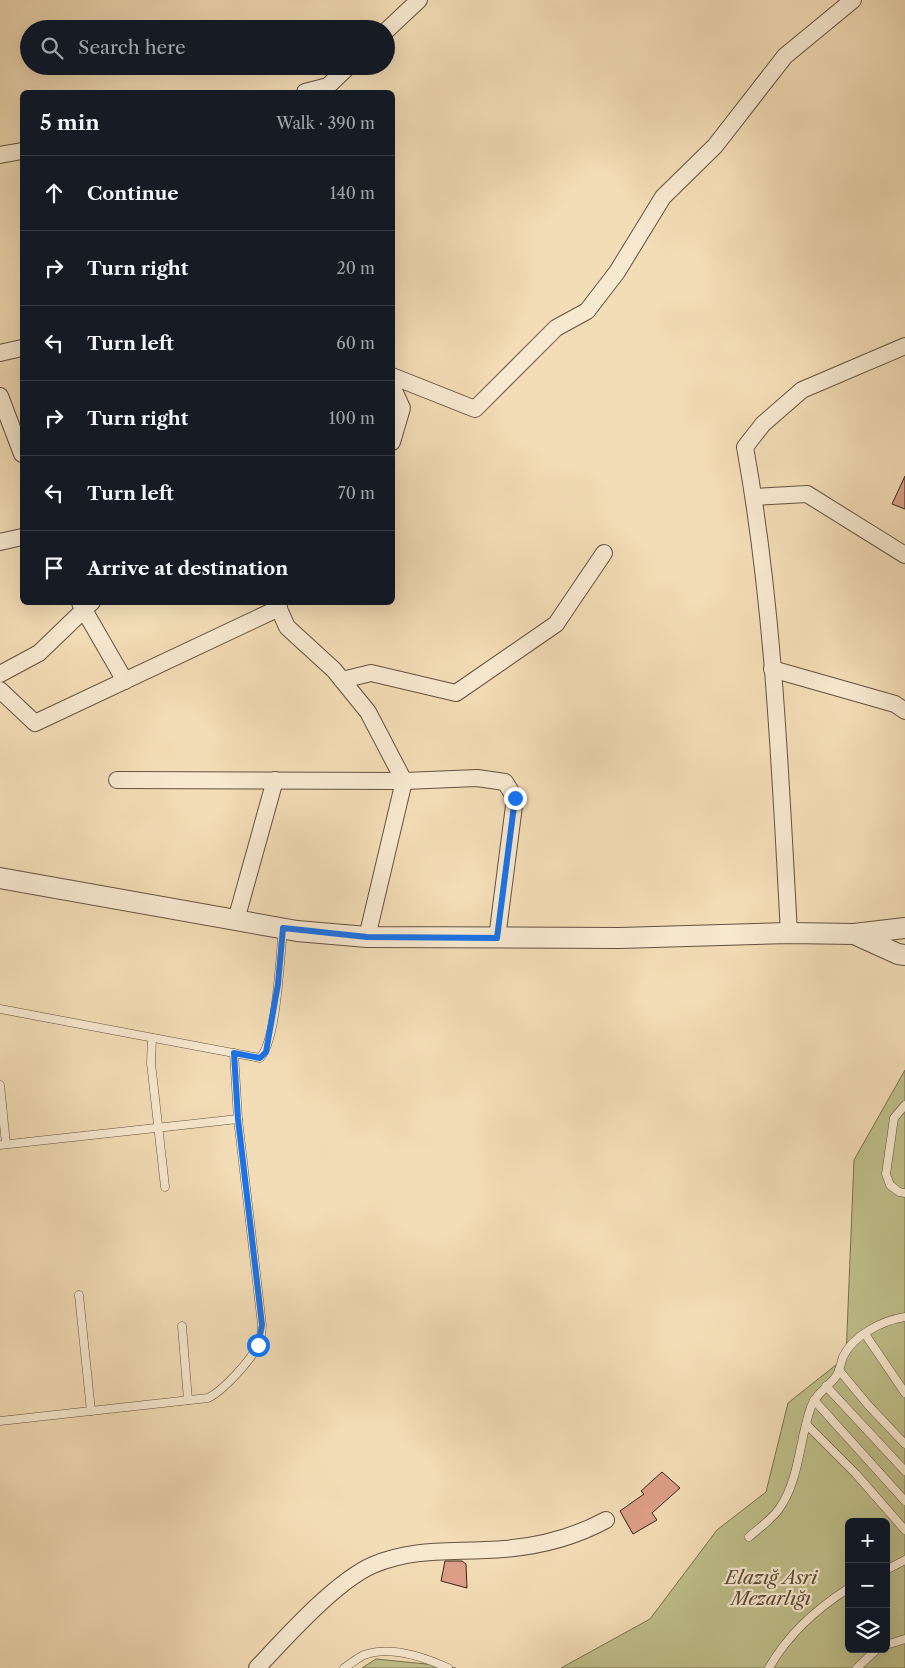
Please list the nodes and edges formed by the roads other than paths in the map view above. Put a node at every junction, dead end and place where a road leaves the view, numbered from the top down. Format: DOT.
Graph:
graph roads {
  1 [pos="419,0"];
  2 [pos="853,0"];
  3 [pos="395,23"];
  4 [pos="340,75"];
  5 [pos="313,90"];
  6 [pos="20,151"];
  7 [pos="0,154"];
  8 [pos="905,346"];
  9 [pos="20,348"];
  10 [pos="0,352"];
  11 [pos="395,377"];
  12 [pos="395,393"];
  13 [pos="0,396"];
  14 [pos="395,431"];
  15 [pos="20,449"];
  16 [pos="754,497"];
  17 [pos="20,537"];
  18 [pos="0,542"];
  19 [pos="604,553"];
  20 [pos="905,555"];
  21 [pos="85,605"];
  22 [pos="278,605"];
  23 [pos="772,669"];
  24 [pos="0,674"];
  25 [pos="342,680"];
  26 [pos="125,681"];
  27 [pos="0,690"];
  28 [pos="905,711"];
  29 [pos="117,780"];
  30 [pos="276,780"];
  31 [pos="404,781"];
  32 [pos="0,878"];
  33 [pos="236,920"];
  34 [pos="283,928"];
  35 [pos="905,928"];
  36 [pos="789,933"];
  37 [pos="854,934"];
  38 [pos="367,937"];
  39 [pos="497,938"];
  40 [pos="905,955"];
  41 [pos="0,1009"];
  42 [pos="152,1038"];
  43 [pos="234,1053"];
  44 [pos="0,1085"];
  45 [pos="905,1105"];
  46 [pos="238,1119"];
  47 [pos="158,1127"];
  48 [pos="3,1145"];
  49 [pos="165,1187"];
  50 [pos="905,1192"];
  51 [pos="79,1295"];
  52 [pos="905,1317"];
  53 [pos="182,1326"];
  54 [pos="865,1334"];
  55 [pos="839,1370"];
  56 [pos="826,1386"];
  57 [pos="905,1393"];
  58 [pos="188,1400"];
  59 [pos="814,1400"];
  60 [pos="91,1411"];
  61 [pos="0,1421"];
  62 [pos="806,1425"];
  63 [pos="905,1444"];
  64 [pos="905,1471"];
  65 [pos="905,1501"];
  66 [pos="606,1520"];
  67 [pos="905,1530"];
  68 [pos="749,1537"];
  69 [pos="905,1560"];
  70 [pos="890,1568"];
  71 [pos="845,1591"];
  72 [pos="905,1639"];
  73 [pos="890,1644"];
  74 [pos="873,1653"];
  75 [pos="257,1668"];
  76 [pos="344,1668"];
  77 [pos="448,1668"];
  78 [pos="769,1668"];
  79 [pos="857,1668"];
  1 -- 3 [label="street"];
  2 -- 11 [label="street"];
  4 -- 5 [label="street"];
  6 -- 7 [label="street"];
  8 -- 16 [label="street"];
  9 -- 10 [label="street"];
  12 -- 14 [label="street"];
  13 -- 15 [label="street"];
  16 -- 20 [label="street"];
  16 -- 23 [label="street"];
  17 -- 18 [label="street"];
  19 -- 25 [label="street"];
  21 -- 24 [label="street"];
  21 -- 26 [label="street"];
  22 -- 25 [label="street"];
  22 -- 26 [label="street"];
  23 -- 28 [label="street"];
  23 -- 36 [label="street"];
  25 -- 31 [label="street"];
  26 -- 27 [label="street"];
  29 -- 30 [label="street"];
  30 -- 31 [label="street"];
  30 -- 33 [label="street"];
  31 -- 38 [label="street"];
  31 -- 39 [label="street"];
  32 -- 33 [label="street"];
  33 -- 34 [label="street"];
  34 -- 38 [label="street"];
  34 -- 43 [label="lane"];
  35 -- 37 [label="street"];
  36 -- 37 [label="street"];
  36 -- 39 [label="street"];
  37 -- 40 [label="street"];
  38 -- 39 [label="street"];
  41 -- 42 [label="lane"];
  42 -- 43 [label="lane"];
  42 -- 47 [label="lane"];
  43 -- 46 [label="lane"];
  44 -- 48 [label="lane"];
  45 -- 50 [label="lane"];
  46 -- 47 [label="lane"];
  46 -- 58 [label="lane"];
  47 -- 48 [label="lane"];
  47 -- 49 [label="lane"];
  51 -- 60 [label="lane"];
  52 -- 54 [label="lane"];
  53 -- 58 [label="lane"];
  54 -- 55 [label="lane"];
  54 -- 57 [label="lane"];
  55 -- 56 [label="lane"];
  55 -- 63 [label="lane"];
  56 -- 59 [label="lane"];
  56 -- 64 [label="lane"];
  58 -- 60 [label="lane"];
  59 -- 62 [label="lane"];
  59 -- 65 [label="lane"];
  60 -- 61 [label="lane"];
  62 -- 67 [label="lane"];
  62 -- 68 [label="lane"];
  66 -- 75 [label="street"];
  69 -- 70 [label="lane"];
  71 -- 78 [label="lane"];
  72 -- 73 [label="lane"];
  74 -- 79 [label="lane"];
  76 -- 77 [label="lane"];
}
